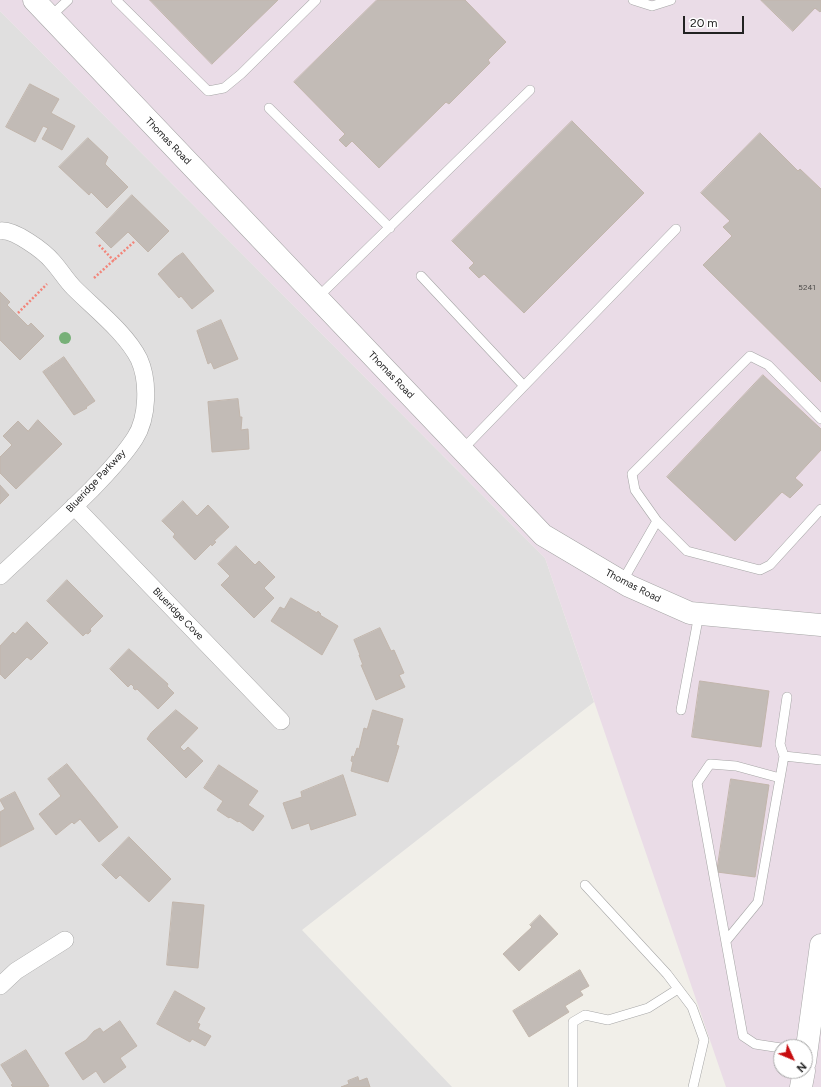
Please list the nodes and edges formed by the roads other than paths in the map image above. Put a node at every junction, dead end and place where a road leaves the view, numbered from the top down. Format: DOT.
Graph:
graph roads {
  1 [pos="34,0"];
  2 [pos="68,0"];
  3 [pos="116,0"];
  4 [pos="316,0"];
  5 [pos="633,0"];
  6 [pos="670,0"];
  7 [pos="50,17"];
  8 [pos="530,90"];
  9 [pos="269,108"];
  10 [pos="390,228"];
  11 [pos="676,229"];
  12 [pos="3,231"];
  13 [pos="421,276"];
  14 [pos="317,298"];
  15 [pos="524,386"];
  16 [pos="821,419"];
  17 [pos="462,450"];
  18 [pos="74,506"];
  19 [pos="821,509"];
  20 [pos="657,521"];
  21 [pos="0,576"];
  22 [pos="622,582"];
  23 [pos="698,614"];
  24 [pos="821,625"];
  25 [pos="787,697"];
  26 [pos="681,710"];
  27 [pos="281,721"];
  28 [pos="784,756"];
  29 [pos="821,760"];
  30 [pos="780,778"];
  31 [pos="585,885"];
  32 [pos="65,940"];
  33 [pos="726,941"];
  34 [pos="821,945"];
  35 [pos="0,986"];
  36 [pos="678,989"];
  37 [pos="808,1039"];
  38 [pos="773,1047"];
  39 [pos="573,1087"];
  40 [pos="693,1087"];
  1 -- 7 [label="street, Thomas Road"];
  2 -- 7 [label="lane"];
  3 -- 4 [label="lane"];
  5 -- 6 [label="lane"];
  7 -- 14 [label="street, Thomas Road"];
  8 -- 10 [label="lane"];
  9 -- 10 [label="lane"];
  10 -- 14 [label="lane"];
  11 -- 15 [label="lane"];
  12 -- 18 [label="street, Blueridge Parkway"];
  13 -- 15 [label="lane"];
  14 -- 17 [label="street, Thomas Road"];
  15 -- 17 [label="lane"];
  16 -- 20 [label="lane"];
  17 -- 22 [label="street, Thomas Road"];
  18 -- 21 [label="street, Blueridge Parkway"];
  18 -- 27 [label="street, Blueridge Cove"];
  19 -- 20 [label="lane"];
  20 -- 22 [label="lane"];
  22 -- 23 [label="street, Thomas Road"];
  23 -- 24 [label="street, Thomas Road"];
  23 -- 26 [label="lane"];
  25 -- 28 [label="lane"];
  28 -- 29 [label="lane"];
  28 -- 30 [label="lane"];
  30 -- 33 [label="lane"];
  30 -- 33 [label="lane"];
  31 -- 36 [label="lane"];
  32 -- 35 [label="street"];
  33 -- 38 [label="lane"];
  34 -- 37 [label="street"];
  36 -- 39 [label="lane"];
  36 -- 40 [label="lane"];
}
